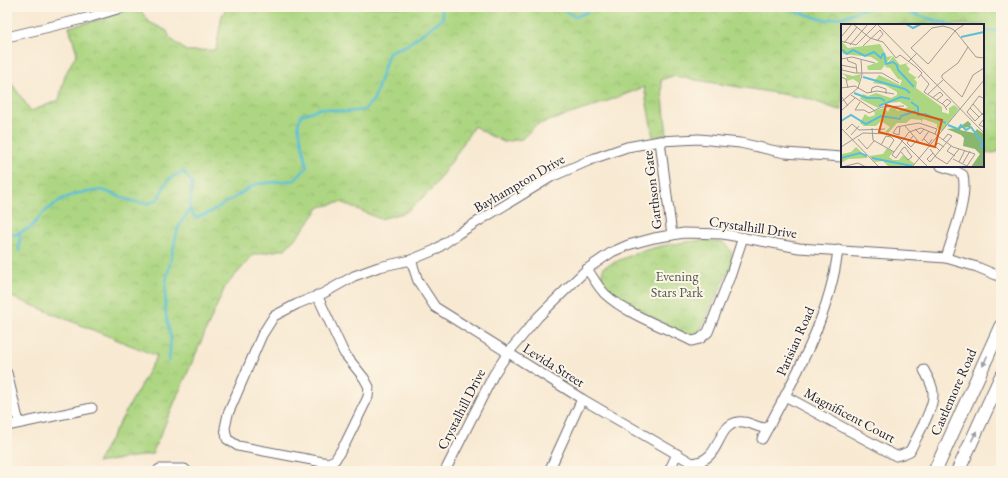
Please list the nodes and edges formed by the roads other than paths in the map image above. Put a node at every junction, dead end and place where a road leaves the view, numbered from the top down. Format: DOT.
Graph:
graph roads {
  1 [pos="124,7"];
  2 [pos="7,37"];
  3 [pos="660,141"];
  4 [pos="841,157"];
  5 [pos="944,167"];
  6 [pos="672,235"];
  7 [pos="744,237"];
  8 [pos="838,250"];
  9 [pos="946,258"];
  10 [pos="411,260"];
  11 [pos="587,269"];
  12 [pos="1001,277"];
  13 [pos="317,296"];
  14 [pos="1001,326"];
  15 [pos="508,352"];
  16 [pos="924,370"];
  17 [pos="7,373"];
  18 [pos="1001,377"];
  19 [pos="785,396"];
  20 [pos="582,399"];
  21 [pos="92,408"];
  22 [pos="19,423"];
  23 [pos="7,426"];
  24 [pos="768,428"];
  25 [pos="762,439"];
  26 [pos="677,454"];
  27 [pos="692,463"];
  28 [pos="160,471"];
  29 [pos="184,471"];
  30 [pos="445,471"];
  31 [pos="550,471"];
  32 [pos="669,471"];
  33 [pos="706,471"];
  34 [pos="935,471"];
  35 [pos="958,471"];
  1 -- 2 [label="street"];
  3 -- 4 [label="street, Bayhampton Drive"];
  3 -- 6 [label="street, Garthson Gate"];
  3 -- 10 [label="street, Bayhampton Drive"];
  5 -- 9 [label="street"];
  6 -- 7 [label="street, Crystalhill Drive"];
  6 -- 11 [label="street, Crystalhill Drive"];
  7 -- 8 [label="street, Crystalhill Drive"];
  7 -- 11 [label="street"];
  8 -- 9 [label="street, Crystalhill Drive"];
  8 -- 19 [label="street, Parisian Road"];
  9 -- 12 [label="street, Crystalhill Drive"];
  10 -- 13 [label="street, Bayhampton Drive"];
  10 -- 15 [label="street, Levida Street"];
  11 -- 15 [label="street, Crystalhill Drive"];
  13 -- 13 [label="street, Bayhampton Drive"];
  14 -- 34 [label="main road, Castlemore Road, one-way"];
  15 -- 20 [label="street, Levida Street"];
  15 -- 30 [label="street, Crystalhill Drive"];
  16 -- 19 [label="street, Magnificent Court"];
  17 -- 22 [label="street"];
  35 -- 18 [label="main road, one-way"];
  19 -- 24 [label="street, Parisian Road"];
  20 -- 26 [label="street, Levida Street"];
  20 -- 31 [label="street"];
  21 -- 22 [label="street"];
  22 -- 23 [label="street"];
  24 -- 25 [label="street, Parisian Road"];
  24 -- 27 [label="street"];
  26 -- 27 [label="street, Levida Street"];
  26 -- 32 [label="street"];
  27 -- 33 [label="street, Levida Street"];
  28 -- 29 [label="main road"];
}
